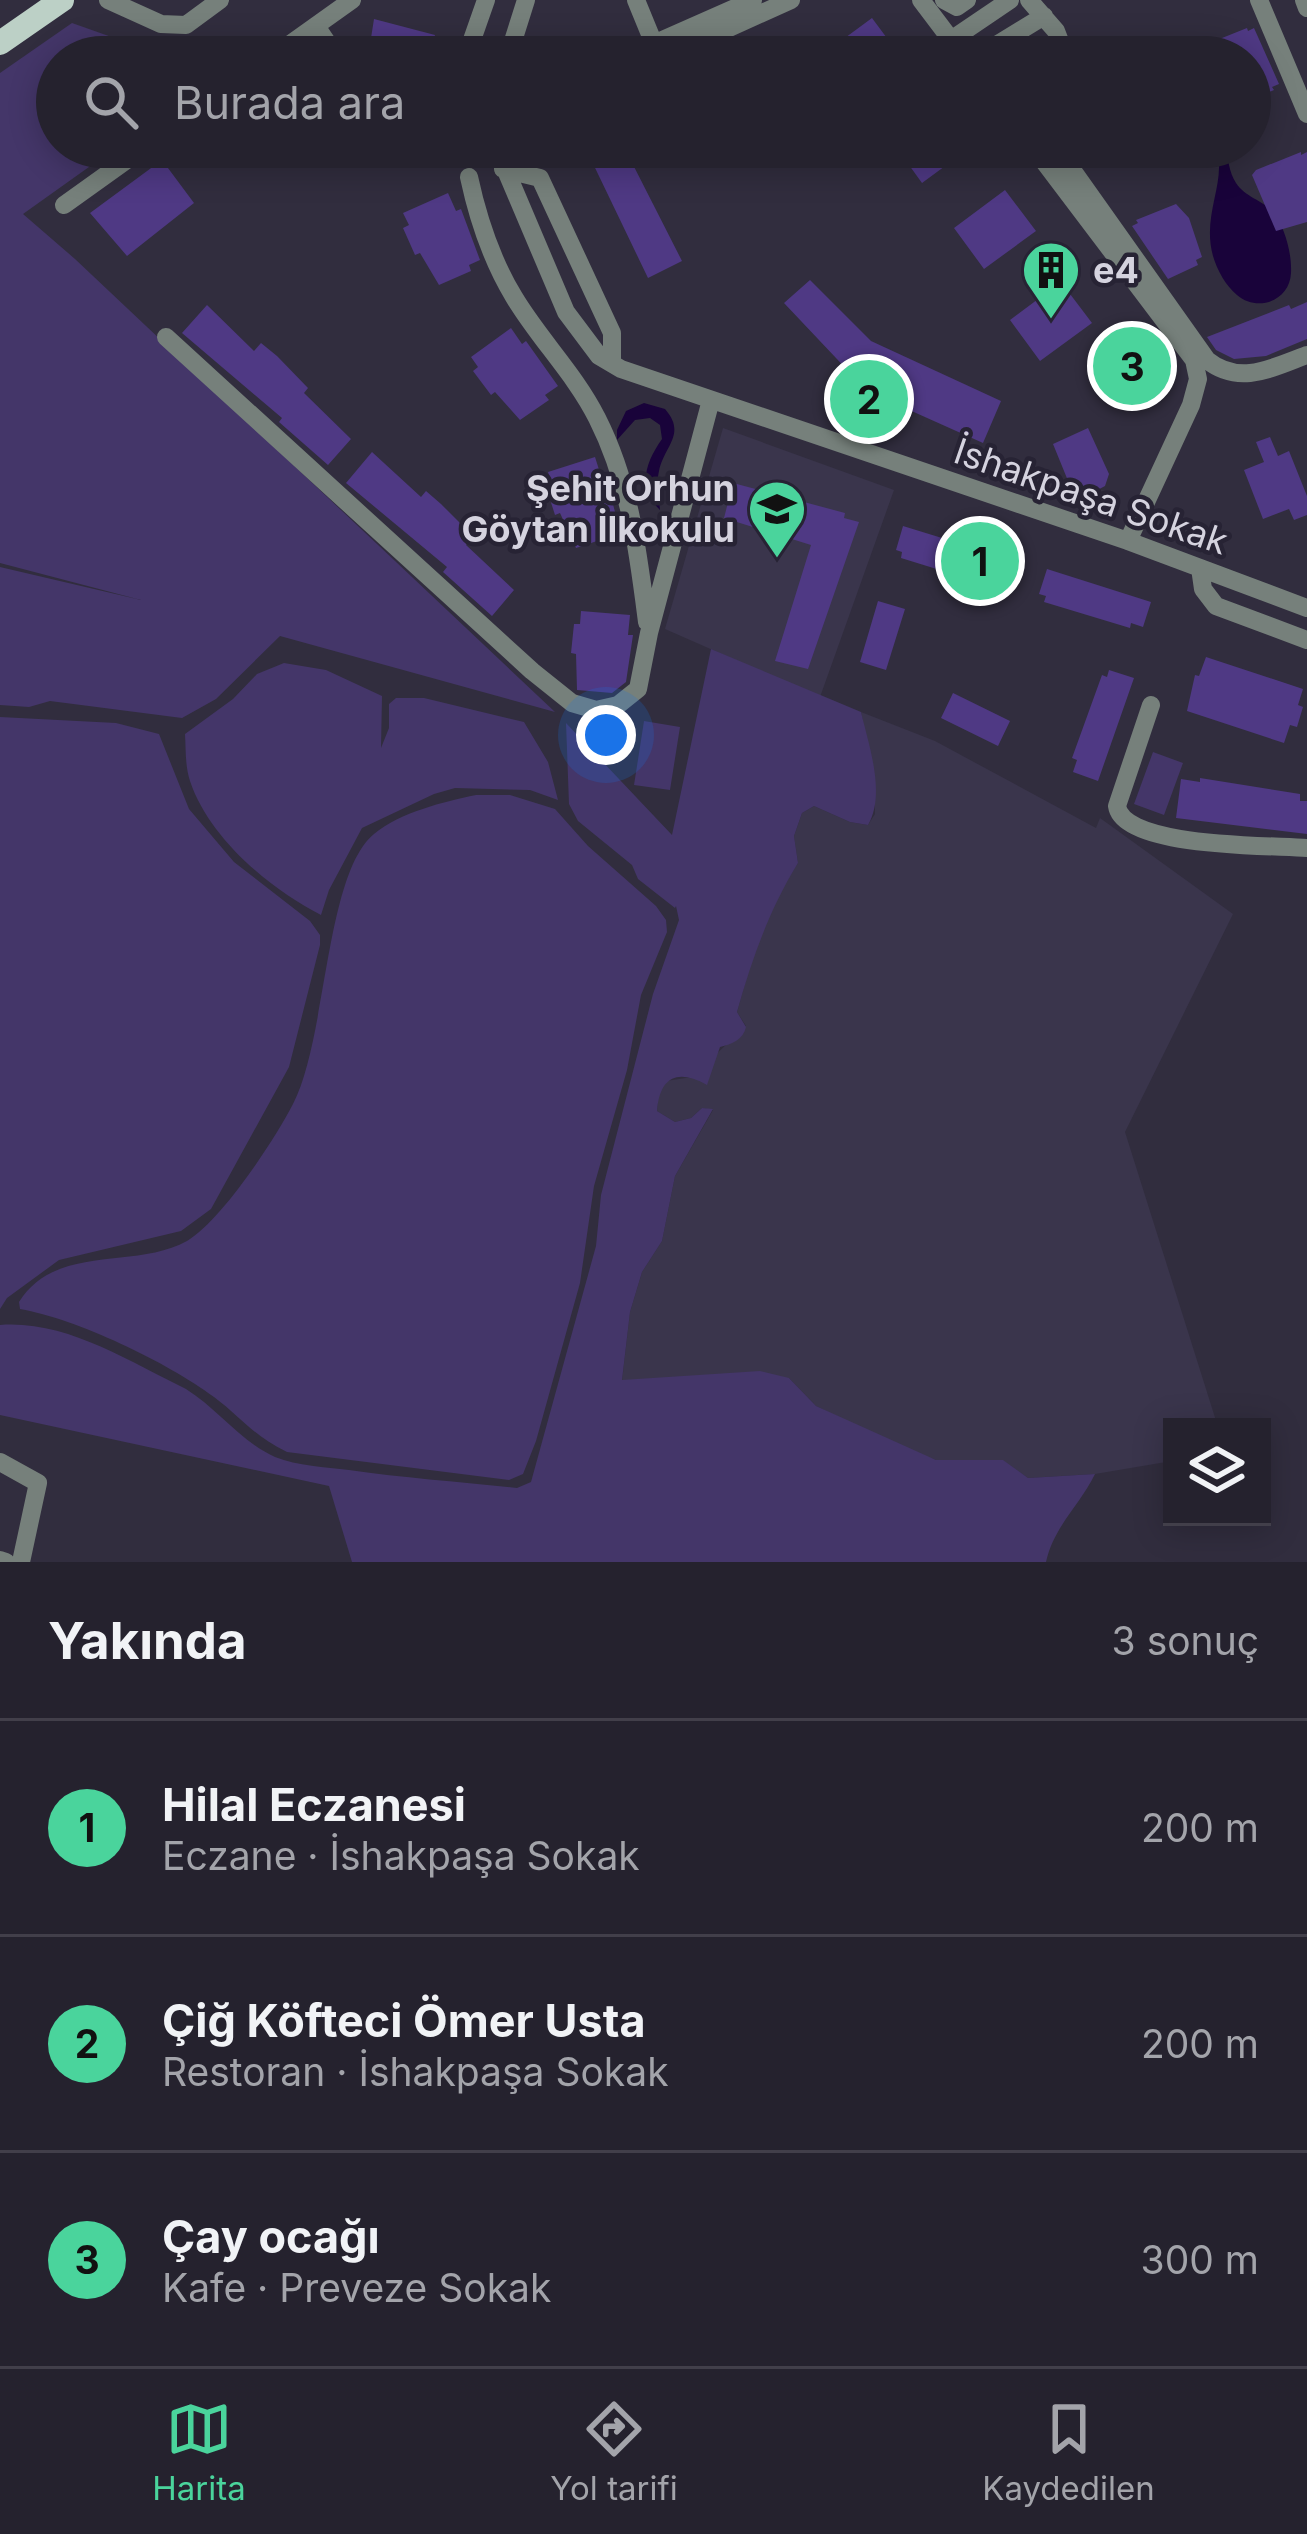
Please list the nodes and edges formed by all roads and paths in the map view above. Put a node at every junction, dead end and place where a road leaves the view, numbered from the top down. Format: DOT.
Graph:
graph roads {
  1 [pos="50,0"];
  2 [pos="62,0"];
  3 [pos="109,0"];
  4 [pos="220,0"];
  5 [pos="352,0"];
  6 [pos="486,0"];
  7 [pos="526,0"];
  8 [pos="636,0"];
  9 [pos="753,0"];
  10 [pos="791,0"];
  11 [pos="921,0"];
  12 [pos="944,0"];
  13 [pos="967,0"];
  14 [pos="1010,0"];
  15 [pos="1029,0"];
  16 [pos="1259,0"];
  17 [pos="1044,16"];
  18 [pos="316,26"];
  19 [pos="0,31"];
  20 [pos="302,36"];
  21 [pos="323,36"];
  22 [pos="473,36"];
  23 [pos="515,36"];
  24 [pos="653,36"];
  25 [pos="685,36"];
  26 [pos="696,36"];
  27 [pos="948,36"];
  28 [pos="957,36"];
  29 [pos="1011,36"];
  30 [pos="1058,36"];
  31 [pos="0,43"];
  32 [pos="1298,66"];
  33 [pos="1305,104"];
  34 [pos="116,168"];
  35 [pos="1049,168"];
  36 [pos="1071,168"];
  37 [pos="503,169"];
  38 [pos="469,177"];
  39 [pos="64,205"];
  40 [pos="166,338"];
  41 [pos="1307,355"];
  42 [pos="612,363"];
  43 [pos="710,400"];
  44 [pos="673,541"];
  45 [pos="1128,542"];
  46 [pos="638,550"];
  47 [pos="1200,568"];
  48 [pos="1307,608"];
  49 [pos="649,633"];
  50 [pos="1307,640"];
  51 [pos="1151,705"];
  52 [pos="1307,848"];
  53 [pos="0,1462"];
  54 [pos="21,1562"];
  1 -- 19 [label="street"];
  2 -- 31 [label="main road"];
  3 -- 4 [label="street"];
  5 -- 18 [label="street"];
  6 -- 22 [label="street"];
  7 -- 23 [label="street"];
  8 -- 24 [label="street"];
  9 -- 25 [label="street"];
  10 -- 26 [label="street"];
  11 -- 27 [label="street"];
  12 -- 13 [label="street"];
  14 -- 28 [label="street"];
  15 -- 17 [label="street"];
  16 -- 32 [label="street"];
  17 -- 29 [label="street"];
  17 -- 30 [label="street"];
  18 -- 20 [label="street"];
  18 -- 21 [label="street"];
  32 -- 33 [label="street"];
  34 -- 39 [label="street"];
  35 -- 45 [label="street"];
  36 -- 41 [label="street"];
  37 -- 42 [label="street, İshakpaşa Sokak"];
  37 -- 42 [label="street"];
  38 -- 46 [label="street"];
  40 -- 49 [label="street"];
  42 -- 43 [label="street, İshakpaşa Sokak"];
  43 -- 44 [label="street"];
  43 -- 45 [label="street, İshakpaşa Sokak"];
  44 -- 46 [label="street"];
  44 -- 49 [label="street"];
  45 -- 47 [label="street, İshakpaşa Sokak"];
  46 -- 49 [label="street"];
  47 -- 48 [label="street, İshakpaşa Sokak"];
  47 -- 50 [label="street"];
  51 -- 52 [label="street"];
  53 -- 54 [label="street"];
}
